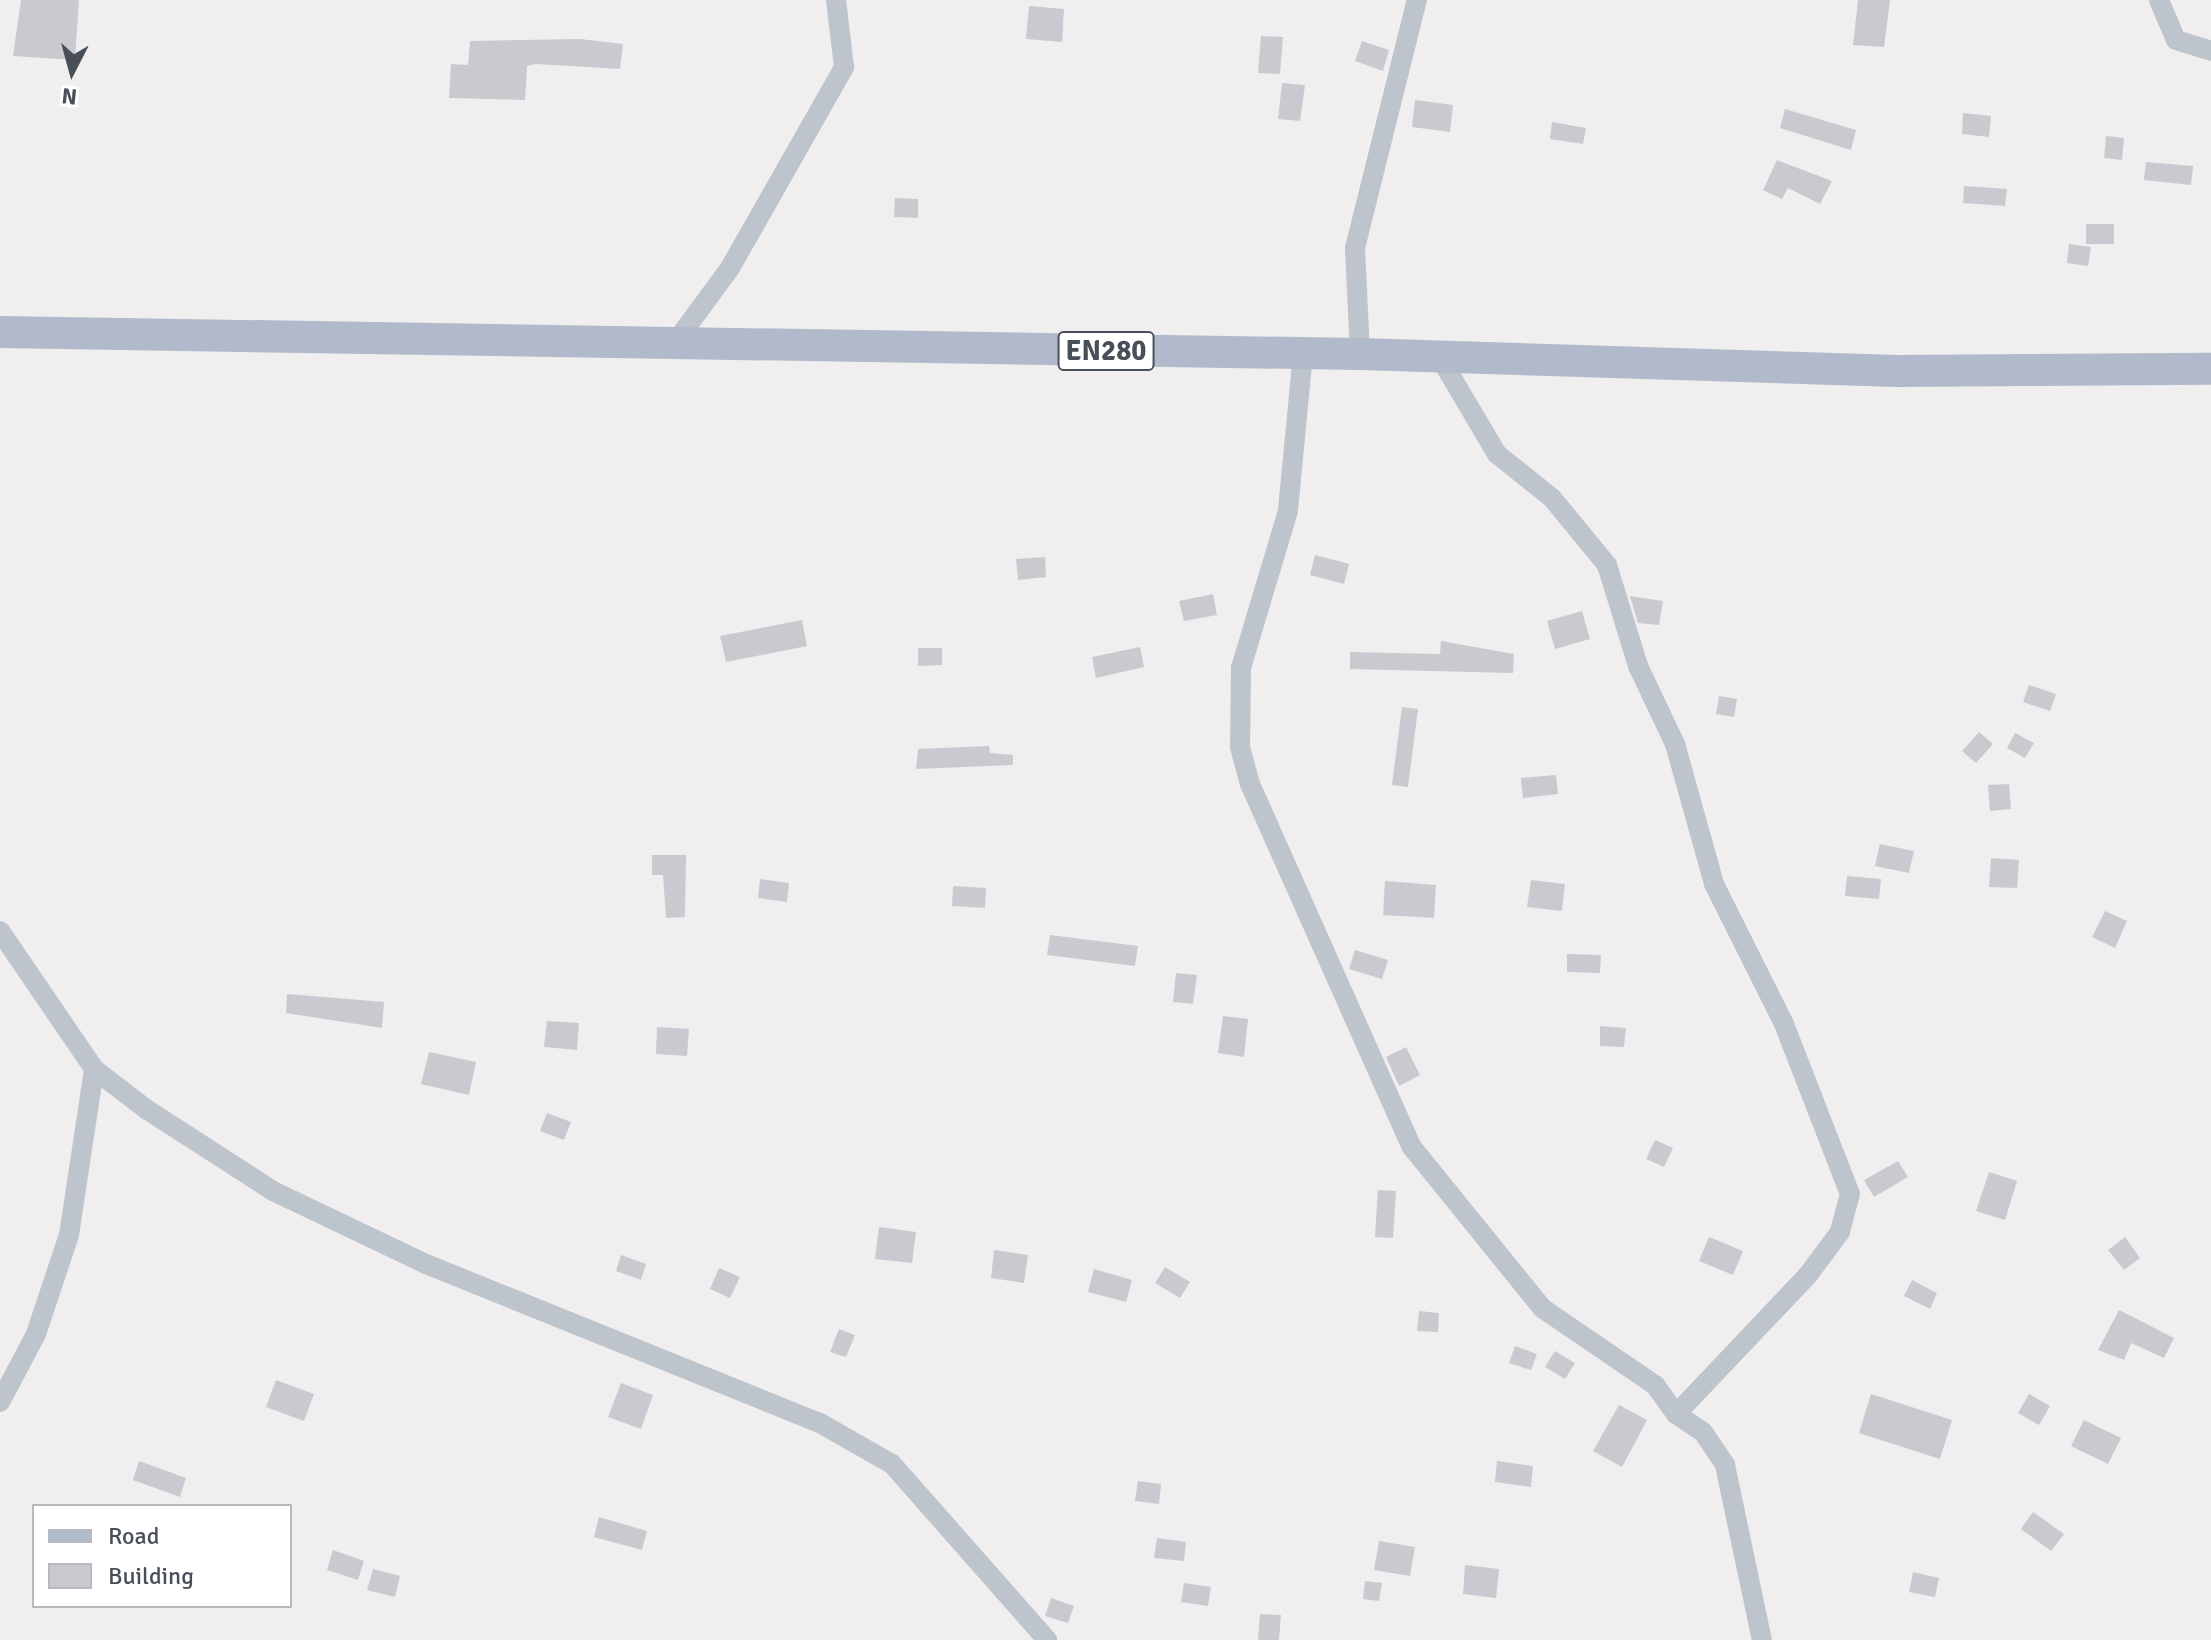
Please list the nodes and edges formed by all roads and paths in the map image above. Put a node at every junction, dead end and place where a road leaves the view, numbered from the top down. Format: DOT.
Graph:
graph roads {
  1 [pos="836,0"];
  2 [pos="1417,0"];
  3 [pos="2159,0"];
  4 [pos="2211,51"];
  5 [pos="0,332"];
  6 [pos="677,340"];
  7 [pos="1303,354"];
  8 [pos="1360,354"];
  9 [pos="1439,356"];
  10 [pos="2211,369"];
  11 [pos="0,931"];
  12 [pos="94,1069"];
  13 [pos="0,1402"];
  14 [pos="1676,1414"];
  15 [pos="1047,1640"];
  16 [pos="1762,1640"];
  1 -- 6 [label="street"];
  2 -- 8 [label="street"];
  3 -- 4 [label="street"];
  5 -- 6 [label="main road, EN280"];
  6 -- 7 [label="main road, EN280"];
  7 -- 8 [label="main road, EN280"];
  7 -- 14 [label="street"];
  8 -- 9 [label="main road, EN280"];
  9 -- 10 [label="main road, EN280"];
  9 -- 14 [label="street"];
  11 -- 12 [label="street"];
  12 -- 13 [label="street"];
  12 -- 15 [label="street"];
  14 -- 16 [label="street"];
}
